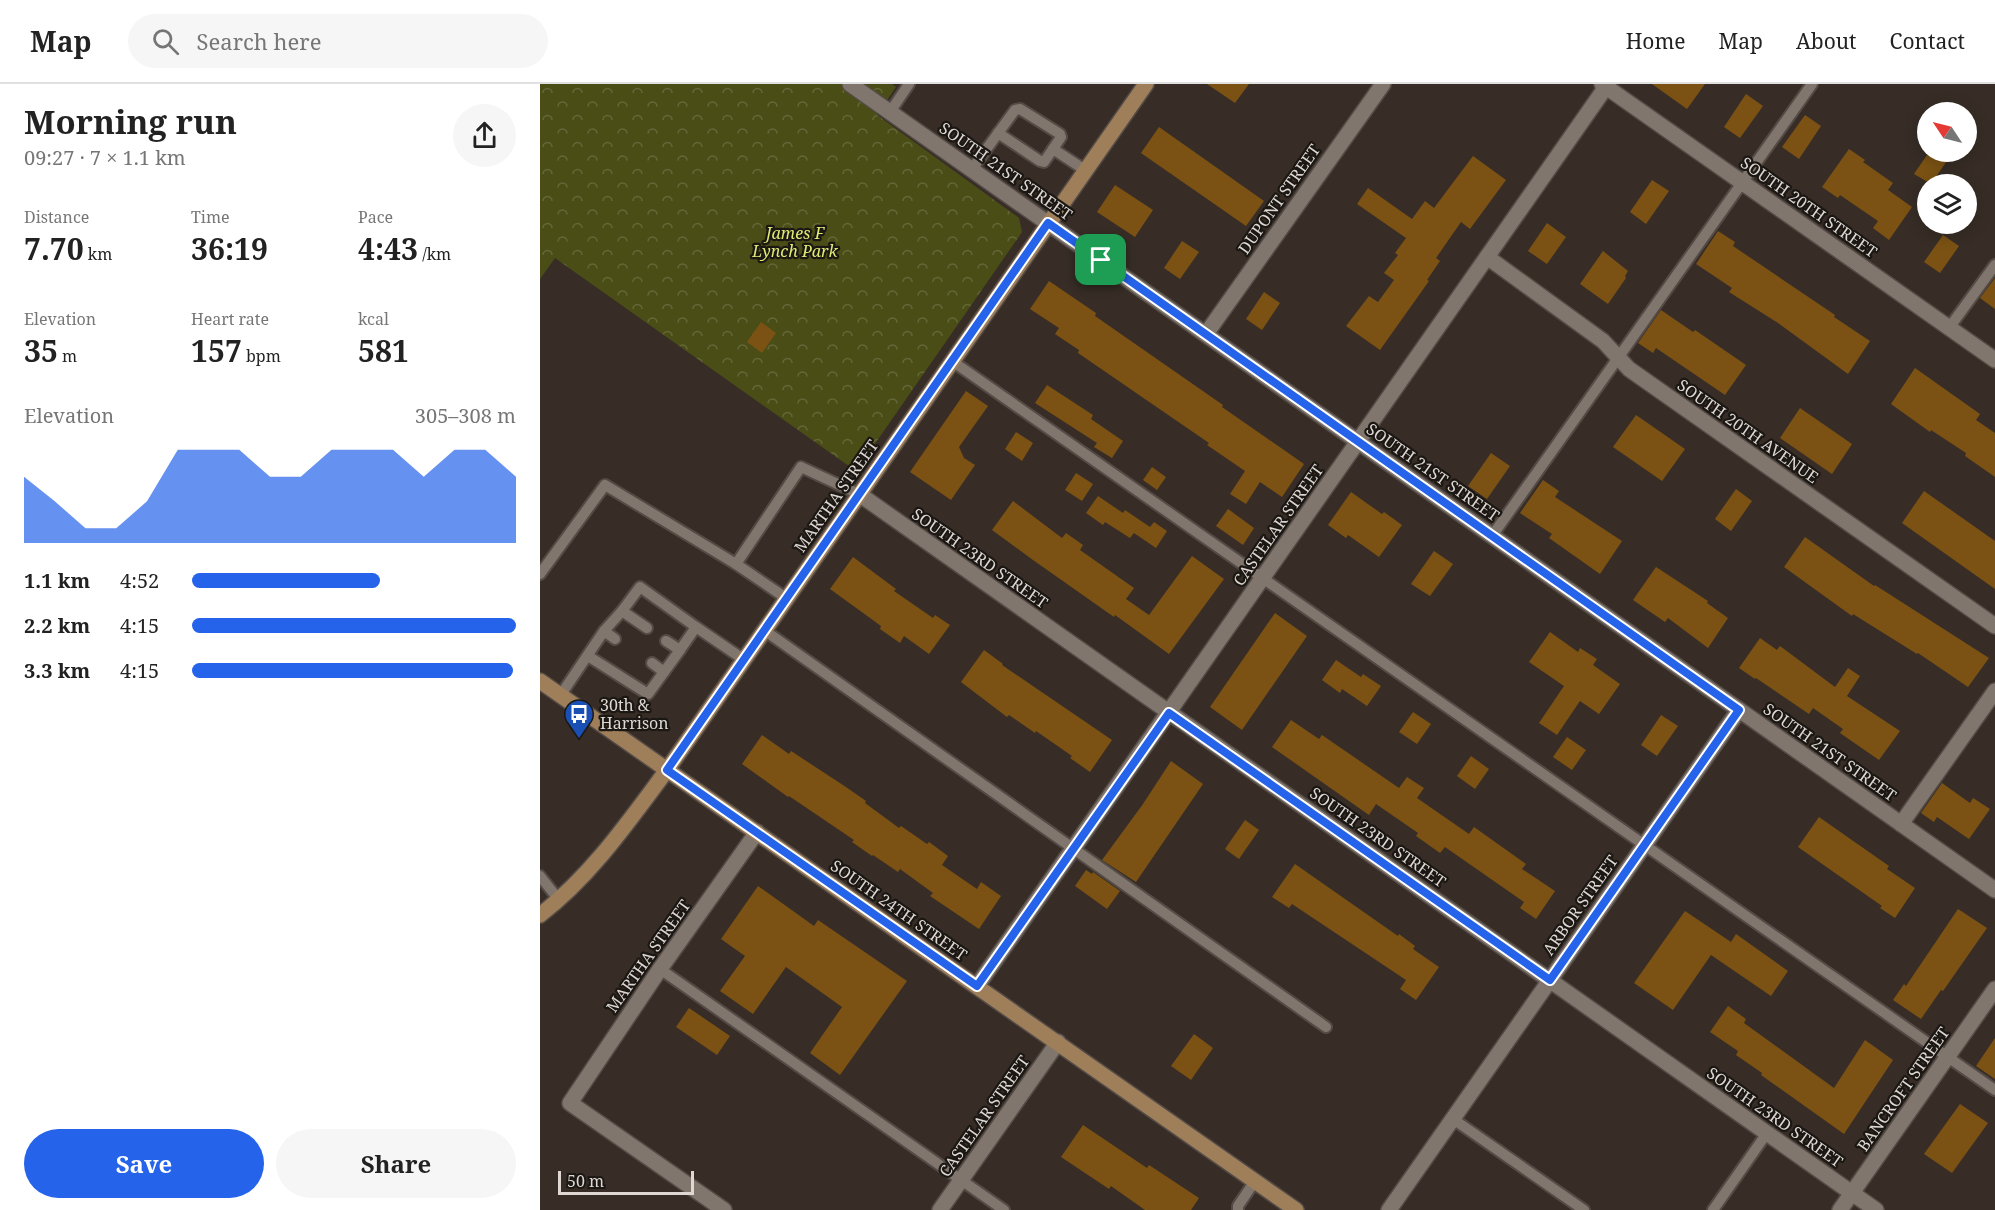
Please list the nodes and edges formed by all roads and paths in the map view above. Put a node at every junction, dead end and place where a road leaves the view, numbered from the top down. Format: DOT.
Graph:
graph roads {
  1 [pos="850,84"];
  2 [pos="909,84"];
  3 [pos="1146,84"];
  4 [pos="1383,84"];
  5 [pos="1812,84"];
  6 [pos="1606,85"];
  7 [pos="890,112"];
  8 [pos="998,133"];
  9 [pos="1053,149"];
  10 [pos="972,169"];
  11 [pos="1085,170"];
  12 [pos="1741,182"];
  13 [pos="1048,223"];
  14 [pos="1486,257"];
  15 [pos="1995,265"];
  16 [pos="1949,328"];
  17 [pos="1206,334"];
  18 [pos="1619,358"];
  19 [pos="1995,360"];
  20 [pos="952,361"];
  21 [pos="1358,442"];
  22 [pos="859,494"];
  23 [pos="1492,536"];
  24 [pos="736,564"];
  25 [pos="540,574"];
  26 [pos="1263,578"];
  27 [pos="786,598"];
  28 [pos="622,611"];
  29 [pos="1995,626"];
  30 [pos="696,627"];
  31 [pos="647,628"];
  32 [pos="764,630"];
  33 [pos="604,631"];
  34 [pos="615,639"];
  35 [pos="666,641"];
  36 [pos="680,650"];
  37 [pos="588,656"];
  38 [pos="743,659"];
  39 [pos="652,663"];
  40 [pos="664,672"];
  41 [pos="540,681"];
  42 [pos="1995,691"];
  43 [pos="560,696"];
  44 [pos="1739,710"];
  45 [pos="1169,713"];
  46 [pos="667,770"];
  47 [pos="1901,824"];
  48 [pos="757,832"];
  49 [pos="1645,844"];
  50 [pos="1073,849"];
  51 [pos="540,876"];
  52 [pos="1995,890"];
  53 [pos="559,900"];
  54 [pos="540,915"];
  55 [pos="660,969"];
  56 [pos="1550,980"];
  57 [pos="977,986"];
  58 [pos="1995,988"];
  59 [pos="1326,1027"];
  60 [pos="1058,1042"];
  61 [pos="1948,1057"];
  62 [pos="1995,1090"];
  63 [pos="1453,1119"];
  64 [pos="1767,1133"];
  65 [pos="961,1180"];
  66 [pos="1255,1181"];
  67 [pos="1851,1193"];
  68 [pos="724,1210"];
  69 [pos="940,1210"];
  70 [pos="1004,1210"];
  71 [pos="1238,1210"];
  72 [pos="1296,1210"];
  73 [pos="1389,1210"];
  74 [pos="1584,1210"];
  75 [pos="1713,1210"];
  76 [pos="1839,1210"];
  77 [pos="1876,1210"];
  1 -- 7 [label="street, SOUTH 21ST STREET"];
  2 -- 7 [label="lane"];
  3 -- 11 [label="main road, MARTHA STREET"];
  4 -- 17 [label="street, DUPONT STREET"];
  5 -- 12 [label="lane"];
  6 -- 12 [label="street, SOUTH 20TH STREET"];
  6 -- 14 [label="street, CASTELAR STREET"];
  7 -- 10 [label="street, SOUTH 21ST STREET"];
  8 -- 9 [label="lane"];
  8 -- 9 [label="lane"];
  8 -- 10 [label="lane"];
  9 -- 11 [label="lane"];
  10 -- 13 [label="street, SOUTH 21ST STREET"];
  11 -- 13 [label="main road, MARTHA STREET"];
  12 -- 16 [label="street, SOUTH 20TH STREET"];
  12 -- 18 [label="lane"];
  13 -- 17 [label="street, SOUTH 21ST STREET"];
  13 -- 20 [label="main road, MARTHA STREET"];
  14 -- 18 [label="street, SOUTH 20TH AVENUE"];
  14 -- 21 [label="street, CASTELAR STREET"];
  15 -- 16 [label="lane"];
  16 -- 19 [label="street, SOUTH 20TH STREET"];
  17 -- 21 [label="street, SOUTH 21ST STREET"];
  18 -- 23 [label="lane"];
  18 -- 29 [label="street, SOUTH 20TH AVENUE"];
  20 -- 22 [label="main road, MARTHA STREET"];
  20 -- 26 [label="lane"];
  21 -- 23 [label="street, SOUTH 21ST STREET"];
  21 -- 26 [label="street, CASTELAR STREET"];
  22 -- 24 [label="lane"];
  22 -- 27 [label="main road, MARTHA STREET"];
  22 -- 45 [label="street, SOUTH 23RD STREET"];
  23 -- 44 [label="street, SOUTH 21ST STREET"];
  24 -- 25 [label="lane"];
  24 -- 27 [label="lane"];
  26 -- 45 [label="street, CASTELAR STREET"];
  26 -- 49 [label="lane"];
  27 -- 32 [label="main road, MARTHA STREET"];
  28 -- 30 [label="lane"];
  28 -- 31 [label="lane"];
  28 -- 33 [label="lane"];
  30 -- 36 [label="lane"];
  30 -- 38 [label="lane"];
  32 -- 38 [label="main road, MARTHA STREET"];
  32 -- 50 [label="lane"];
  33 -- 34 [label="lane"];
  33 -- 37 [label="lane"];
  35 -- 36 [label="lane"];
  36 -- 40 [label="lane"];
  37 -- 40 [label="lane"];
  37 -- 43 [label="lane"];
  38 -- 46 [label="main road, MARTHA STREET"];
  39 -- 40 [label="lane"];
  41 -- 43 [label="main road, SOUTH 24TH STREET"];
  42 -- 47 [label="street"];
  43 -- 46 [label="main road, SOUTH 24TH STREET"];
  44 -- 47 [label="street, SOUTH 21ST STREET"];
  44 -- 49 [label="street, ARBOR STREET"];
  45 -- 50 [label="street, CASTELAR STREET"];
  45 -- 56 [label="street, SOUTH 23RD STREET"];
  46 -- 48 [label="main road, SOUTH 24TH STREET"];
  46 -- 53 [label="main road, MARTHA STREET"];
  47 -- 52 [label="street, SOUTH 21ST STREET"];
  48 -- 55 [label="street, MARTHA STREET"];
  48 -- 57 [label="main road, SOUTH 24TH STREET"];
  49 -- 56 [label="street, ARBOR STREET"];
  49 -- 61 [label="lane"];
  50 -- 57 [label="street, CASTELAR STREET"];
  50 -- 59 [label="lane"];
  51 -- 53 [label="lane"];
  53 -- 54 [label="main road, MARTHA STREET"];
  55 -- 65 [label="lane"];
  55 -- 68 [label="street, MARTHA STREET"];
  56 -- 63 [label="street, ARBOR STREET"];
  56 -- 64 [label="street, SOUTH 23RD STREET"];
  57 -- 60 [label="main road, SOUTH 24TH STREET"];
  58 -- 61 [label="street, BANCROFT STREET"];
  60 -- 65 [label="street, CASTELAR STREET"];
  60 -- 66 [label="main road, SOUTH 24TH STREET"];
  61 -- 62 [label="lane"];
  61 -- 67 [label="street, BANCROFT STREET"];
  63 -- 73 [label="street, ARBOR STREET"];
  63 -- 74 [label="lane"];
  64 -- 67 [label="street, SOUTH 23RD STREET"];
  64 -- 75 [label="lane"];
  65 -- 69 [label="street, CASTELAR STREET"];
  65 -- 70 [label="lane"];
  66 -- 71 [label="lane"];
  66 -- 72 [label="main road, SOUTH 24TH STREET"];
  67 -- 76 [label="street, BANCROFT STREET"];
  67 -- 77 [label="street, SOUTH 23RD STREET"];
}
